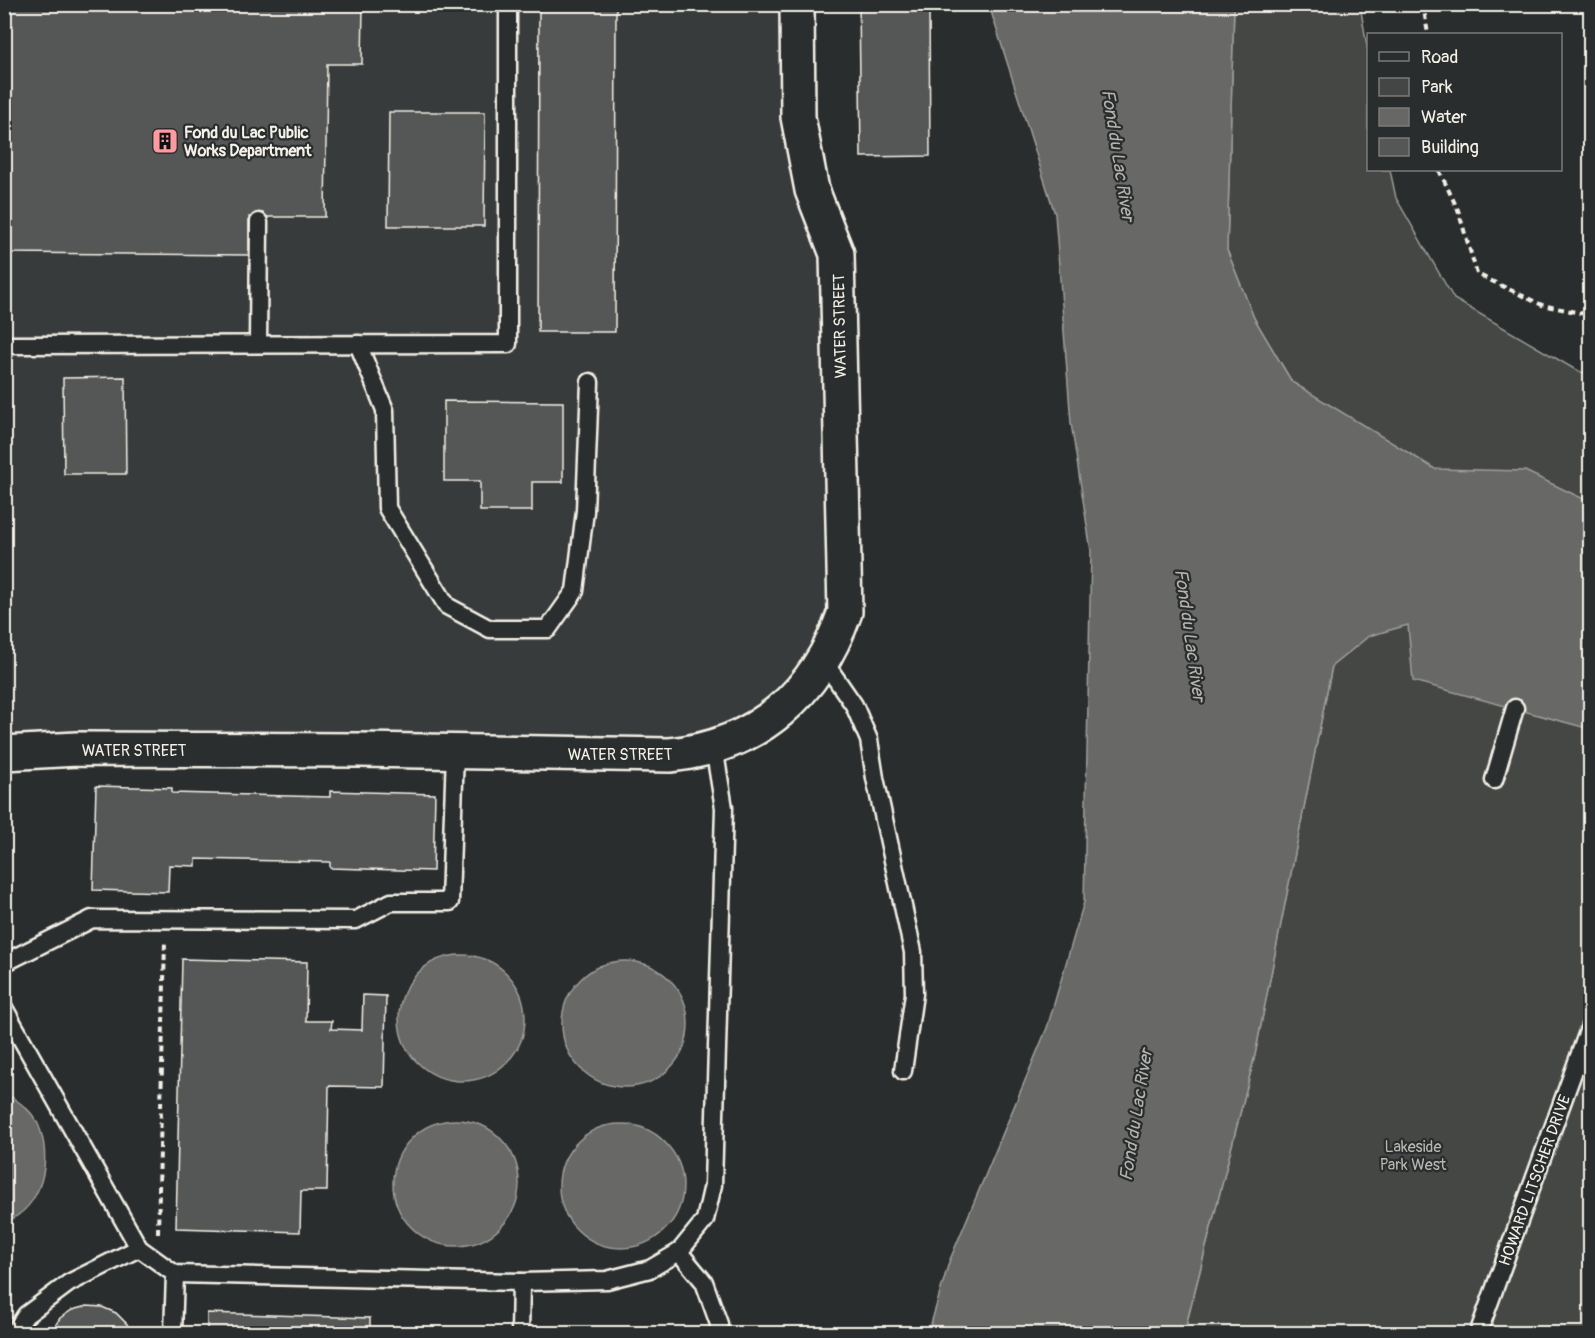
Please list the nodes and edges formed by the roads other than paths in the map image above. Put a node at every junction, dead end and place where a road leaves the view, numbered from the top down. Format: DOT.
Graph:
graph roads {
  1 [pos="508,4"];
  2 [pos="797,4"];
  3 [pos="260,222"];
  4 [pos="258,344"];
  5 [pos="358,344"];
  6 [pos="4,345"];
  7 [pos="590,382"];
  8 [pos="823,660"];
  9 [pos="1515,708"];
  10 [pos="714,747"];
  11 [pos="455,752"];
  12 [pos="4,753"];
  13 [pos="1494,780"];
  14 [pos="4,963"];
  15 [pos="4,1008"];
  16 [pos="1590,1026"];
  17 [pos="903,1071"];
  18 [pos="139,1248"];
  19 [pos="679,1252"];
  20 [pos="175,1274"];
  21 [pos="521,1282"];
  22 [pos="13,1334"];
  23 [pos="173,1334"];
  24 [pos="520,1334"];
  25 [pos="719,1334"];
  26 [pos="1478,1334"];
  1 -- 5 [label="lane"];
  2 -- 8 [label="street, WATER STREET"];
  3 -- 4 [label="lane"];
  4 -- 5 [label="lane"];
  4 -- 6 [label="lane"];
  5 -- 7 [label="lane"];
  8 -- 10 [label="street, WATER STREET"];
  8 -- 17 [label="lane"];
  9 -- 13 [label="lane"];
  10 -- 11 [label="street, WATER STREET"];
  10 -- 19 [label="lane"];
  11 -- 12 [label="street, WATER STREET"];
  11 -- 14 [label="lane"];
  15 -- 18 [label="lane"];
  16 -- 26 [label="lane, HOWARD LITSCHER DRIVE"];
  18 -- 20 [label="lane"];
  18 -- 22 [label="lane"];
  19 -- 21 [label="lane"];
  19 -- 25 [label="lane"];
  20 -- 21 [label="lane"];
  20 -- 23 [label="lane"];
  21 -- 24 [label="lane"];
}
